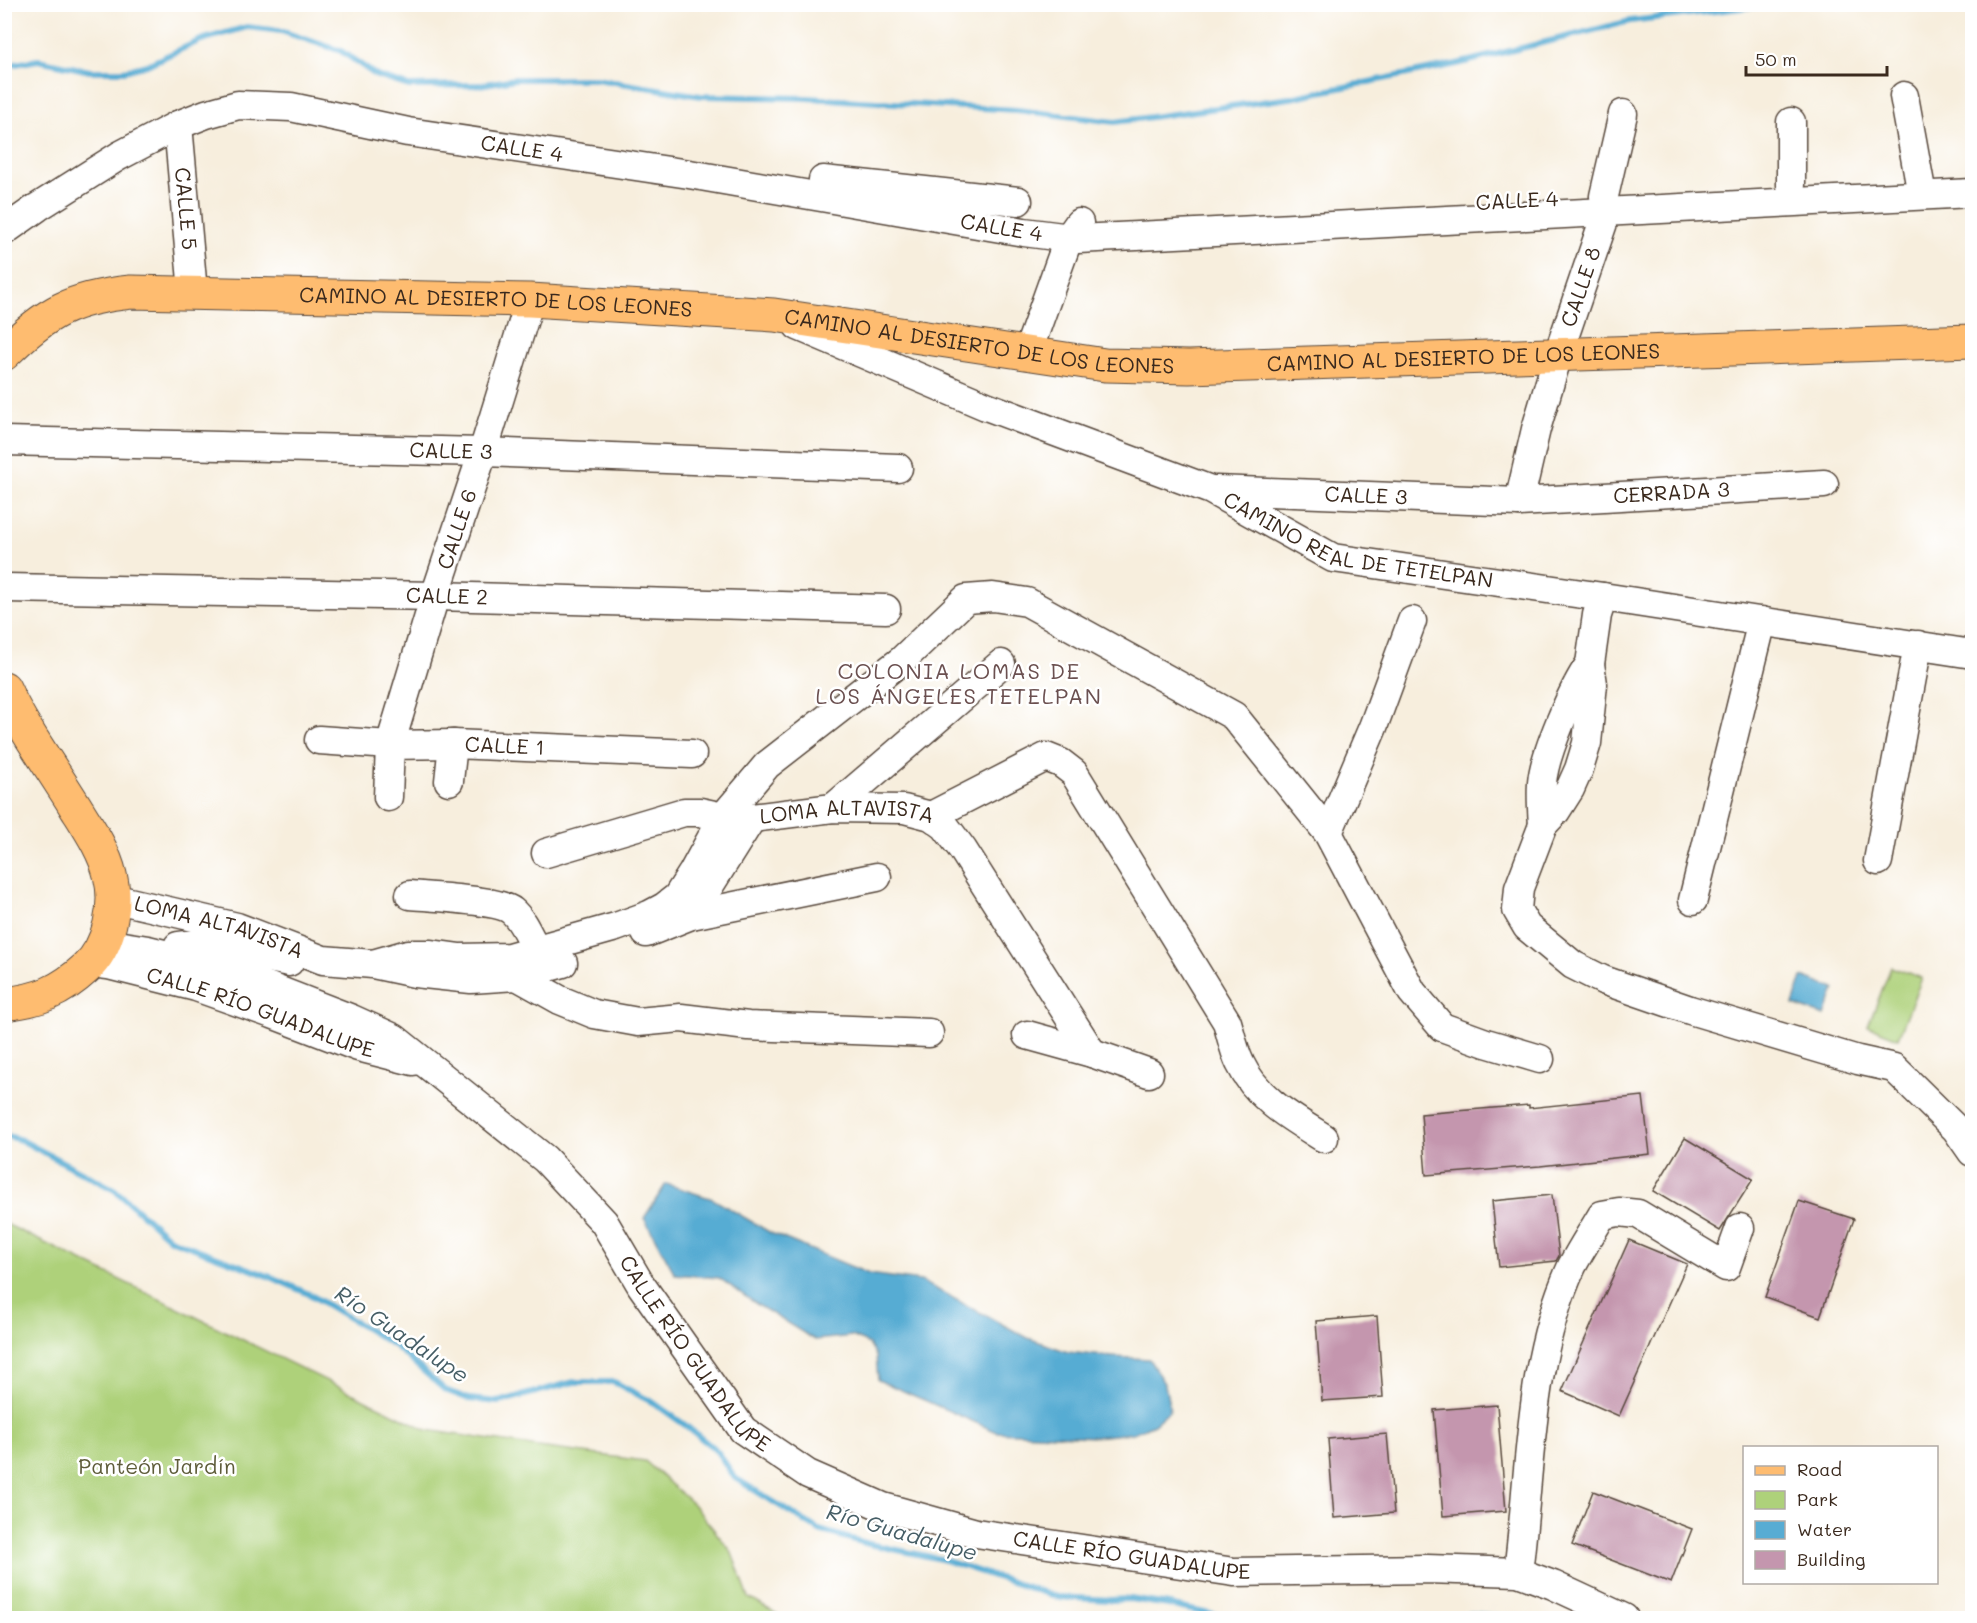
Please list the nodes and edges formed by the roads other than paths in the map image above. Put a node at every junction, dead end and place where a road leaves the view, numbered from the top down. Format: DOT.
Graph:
graph roads {
  1 [pos="1904,96"];
  2 [pos="1623,114"];
  3 [pos="1791,122"];
  4 [pos="178,125"];
  5 [pos="689,174"];
  6 [pos="1972,182"];
  7 [pos="1791,184"];
  8 [pos="1920,184"];
  9 [pos="1972,193"];
  10 [pos="1018,201"];
  11 [pos="1606,204"];
  12 [pos="4,231"];
  13 [pos="1069,237"];
  14 [pos="193,292"];
  15 [pos="530,300"];
  16 [pos="774,315"];
  17 [pos="1972,341"];
  18 [pos="4,354"];
  19 [pos="1027,354"];
  20 [pos="1558,355"];
  21 [pos="4,441"];
  22 [pos="483,452"];
  23 [pos="898,468"];
  24 [pos="1824,484"];
  25 [pos="1211,490"];
  26 [pos="1519,502"];
  27 [pos="6,588"];
  28 [pos="435,596"];
  29 [pos="1603,597"];
  30 [pos="886,609"];
  31 [pos="1412,621"];
  32 [pos="1762,621"];
  33 [pos="1918,645"];
  34 [pos="1972,654"];
  35 [pos="1001,664"];
  36 [pos="1590,664"];
  37 [pos="4,688"];
  38 [pos="319,740"];
  39 [pos="1553,741"];
  40 [pos="453,744"];
  41 [pos="390,745"];
  42 [pos="1585,751"];
  43 [pos="692,754"];
  44 [pos="449,781"];
  45 [pos="752,783"];
  46 [pos="388,797"];
  47 [pos="833,808"];
  48 [pos="931,816"];
  49 [pos="723,817"];
  50 [pos="753,819"];
  51 [pos="1543,825"];
  52 [pos="1328,833"];
  53 [pos="546,853"];
  54 [pos="1878,861"];
  55 [pos="877,877"];
  56 [pos="410,895"];
  57 [pos="112,898"];
  58 [pos="1692,900"];
  59 [pos="692,915"];
  60 [pos="148,950"];
  61 [pos="537,951"];
  62 [pos="98,953"];
  63 [pos="323,960"];
  64 [pos="513,967"];
  65 [pos="4,1004"];
  66 [pos="1064,1008"];
  67 [pos="929,1033"];
  68 [pos="1092,1053"];
  69 [pos="1540,1059"];
  70 [pos="428,1066"];
  71 [pos="1149,1073"];
  72 [pos="1324,1138"];
  73 [pos="1972,1152"];
  74 [pos="1740,1228"];
  75 [pos="1518,1572"];
  76 [pos="1624,1618"];
  1 -- 8 [label="street"];
  2 -- 11 [label="street, CALLE 8"];
  3 -- 7 [label="street"];
  4 -- 5 [label="street, CALLE 4"];
  4 -- 12 [label="street, CALLE 4"];
  4 -- 14 [label="street, CALLE 5"];
  5 -- 10 [label="street"];
  5 -- 13 [label="street, CALLE 4"];
  6 -- 8 [label="street, CALLE 4"];
  7 -- 8 [label="street, CALLE 4"];
  7 -- 11 [label="street, CALLE 4"];
  9 -- 11 [label="street, CALLE 4"];
  11 -- 13 [label="street, CALLE 4"];
  11 -- 20 [label="street, CALLE 8"];
  13 -- 19 [label="street"];
  14 -- 15 [label="main road, CAMINO AL DESIERTO DE LOS LEONES"];
  14 -- 18 [label="main road, CAMINO AL DESIERTO DE LOS LEONES"];
  15 -- 16 [label="main road, CAMINO AL DESIERTO DE LOS LEONES"];
  15 -- 22 [label="street, CALLE 6"];
  16 -- 19 [label="main road, CAMINO AL DESIERTO DE LOS LEONES"];
  16 -- 25 [label="street, CAMINO REAL DE TETELPAN"];
  17 -- 20 [label="main road, CAMINO AL DESIERTO DE LOS LEONES"];
  19 -- 20 [label="main road, CAMINO AL DESIERTO DE LOS LEONES"];
  20 -- 26 [label="street, CALLE 8"];
  21 -- 22 [label="street, CALLE 3"];
  22 -- 23 [label="street, CALLE 3"];
  22 -- 28 [label="street, CALLE 6"];
  24 -- 26 [label="street, CERRADA 3"];
  25 -- 26 [label="street, CALLE 3"];
  25 -- 29 [label="street, CAMINO REAL DE TETELPAN"];
  27 -- 28 [label="street, CALLE 2"];
  28 -- 30 [label="street, CALLE 2"];
  28 -- 41 [label="street, CALLE 6"];
  29 -- 32 [label="street, CAMINO REAL DE TETELPAN"];
  29 -- 36 [label="street"];
  31 -- 52 [label="street"];
  32 -- 33 [label="street, CAMINO REAL DE TETELPAN"];
  32 -- 58 [label="street"];
  33 -- 34 [label="street, CAMINO REAL DE TETELPAN"];
  33 -- 54 [label="street"];
  35 -- 47 [label="street"];
  36 -- 39 [label="street"];
  36 -- 42 [label="street"];
  37 -- 57 [label="main road"];
  38 -- 41 [label="street, CALLE 1"];
  39 -- 42 [label="street"];
  39 -- 51 [label="street"];
  40 -- 41 [label="street, CALLE 1"];
  40 -- 43 [label="street, CALLE 1"];
  40 -- 44 [label="street"];
  41 -- 46 [label="street, CALLE 6"];
  42 -- 51 [label="street"];
  45 -- 49 [label="street"];
  45 -- 50 [label="street"];
  45 -- 52 [label="street"];
  47 -- 48 [label="street, LOMA ALTAVISTA"];
  47 -- 50 [label="street, LOMA ALTAVISTA"];
  48 -- 66 [label="street, LOMA ALTAVISTA"];
  48 -- 72 [label="street"];
  49 -- 50 [label="street"];
  49 -- 53 [label="street"];
  49 -- 61 [label="street"];
  50 -- 59 [label="street, LOMA ALTAVISTA"];
  51 -- 73 [label="street"];
  52 -- 69 [label="street"];
  55 -- 59 [label="street"];
  56 -- 61 [label="street"];
  57 -- 62 [label="main road"];
  57 -- 63 [label="street, LOMA ALTAVISTA"];
  59 -- 64 [label="street"];
  60 -- 62 [label="street, CALLE RÍO GUADALUPE"];
  60 -- 63 [label="street, LOMA ALTAVISTA"];
  60 -- 70 [label="street, CALLE RÍO GUADALUPE"];
  61 -- 64 [label="street"];
  62 -- 65 [label="main road"];
  62 -- 70 [label="street, CALLE RÍO GUADALUPE"];
  63 -- 64 [label="street, LOMA ALTAVISTA"];
  64 -- 67 [label="street"];
  66 -- 68 [label="street, LOMA ALTAVISTA"];
  66 -- 68 [label="street"];
  68 -- 71 [label="street"];
  70 -- 75 [label="street, CALLE RÍO GUADALUPE"];
  74 -- 75 [label="street"];
  75 -- 76 [label="street, CALLE RÍO GUADALUPE"];
}
